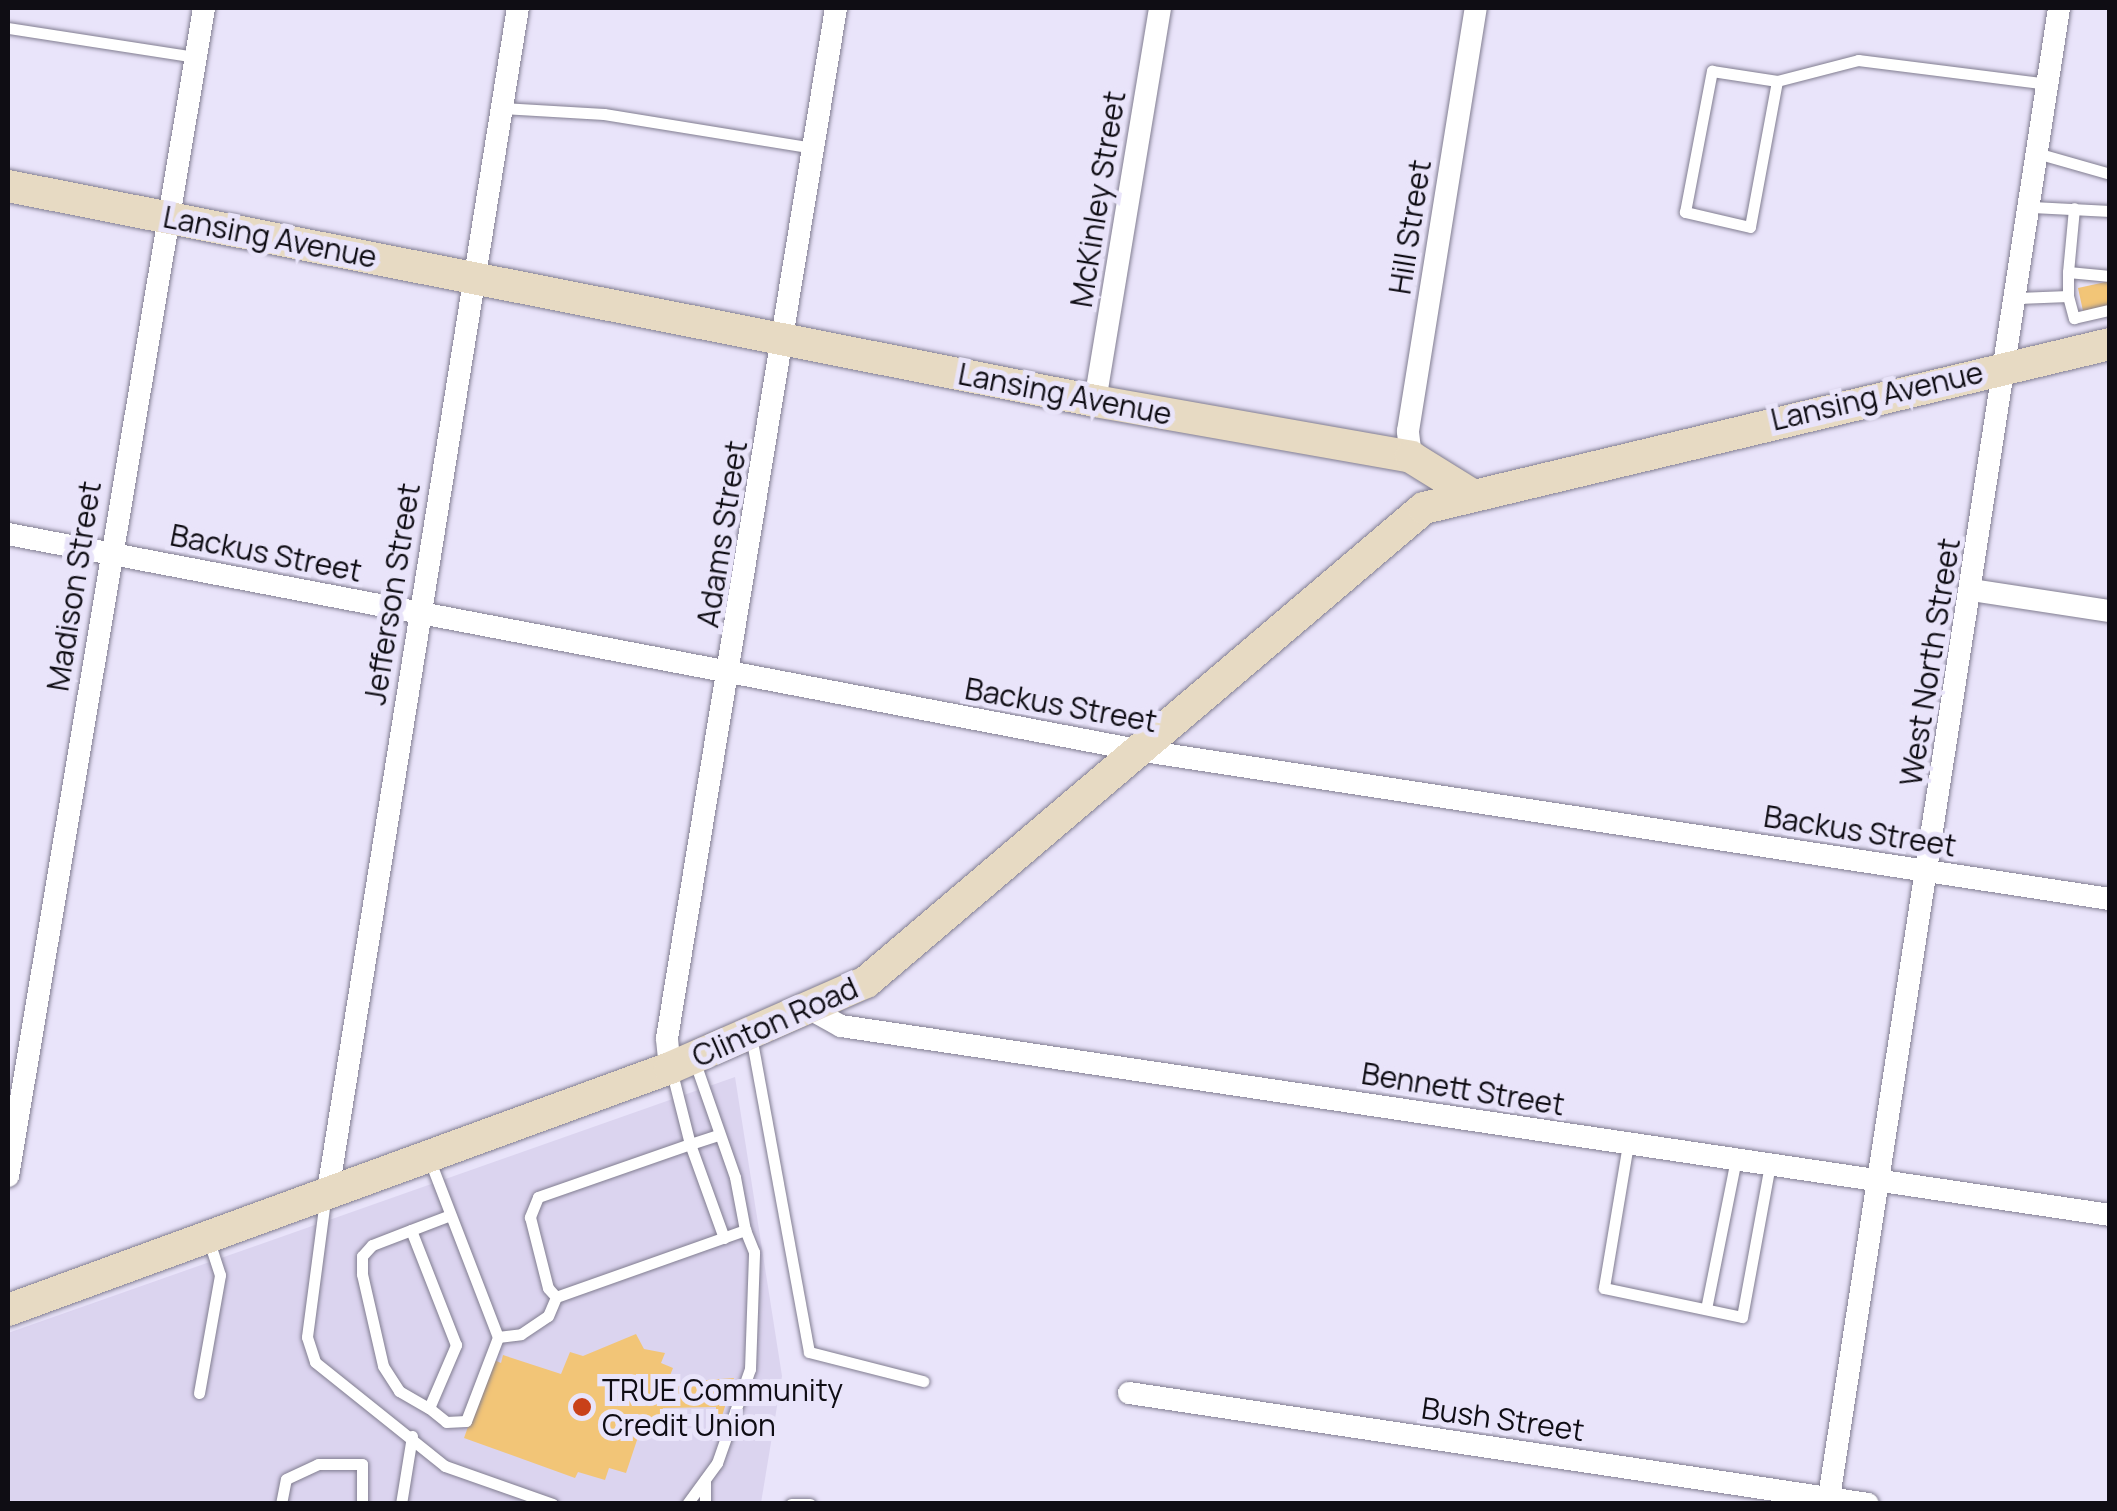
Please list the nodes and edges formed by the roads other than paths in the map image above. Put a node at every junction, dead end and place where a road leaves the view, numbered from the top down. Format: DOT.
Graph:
graph roads {
  1 [pos="204,8"];
  2 [pos="518,8"];
  3 [pos="836,8"];
  4 [pos="1160,8"];
  5 [pos="1476,8"];
  6 [pos="2060,8"];
  7 [pos="8,28"];
  8 [pos="196,56"];
  9 [pos="1777,80"];
  10 [pos="2048,84"];
  11 [pos="502,108"];
  12 [pos="814,148"];
  13 [pos="2040,154"];
  14 [pos="2110,174"];
  15 [pos="8,186"];
  16 [pos="2032,207"];
  17 [pos="2074,208"];
  18 [pos="2110,211"];
  19 [pos="167,218"];
  20 [pos="2068,272"];
  21 [pos="476,276"];
  22 [pos="2110,276"];
  23 [pos="2068,296"];
  24 [pos="2018,298"];
  25 [pos="2110,310"];
  26 [pos="783,339"];
  27 [pos="2110,344"];
  28 [pos="2006,366"];
  29 [pos="1095,401"];
  30 [pos="1412,457"];
  31 [pos="1470,494"];
  32 [pos="8,534"];
  33 [pos="110,554"];
  34 [pos="1972,590"];
  35 [pos="2110,610"];
  36 [pos="418,613"];
  37 [pos="730,674"];
  38 [pos="1137,750"];
  39 [pos="1926,872"];
  40 [pos="2110,899"];
  41 [pos="812,1010"];
  42 [pos="751,1036"];
  43 [pos="682,1064"];
  44 [pos="718,1135"];
  45 [pos="690,1144"];
  46 [pos="1628,1144"];
  47 [pos="428,1155"];
  48 [pos="1736,1159"];
  49 [pos="1770,1164"];
  50 [pos="8,1176"];
  51 [pos="1879,1181"];
  52 [pos="328,1191"];
  53 [pos="2110,1215"];
  54 [pos="446,1216"];
  55 [pos="411,1230"];
  56 [pos="745,1230"];
  57 [pos="207,1236"];
  58 [pos="724,1238"];
  59 [pos="556,1297"];
  60 [pos="8,1310"];
  61 [pos="1706,1310"];
  62 [pos="498,1337"];
  63 [pos="924,1381"];
  64 [pos="199,1393"];
  65 [pos="1129,1393"];
  66 [pos="429,1408"];
  67 [pos="412,1436"];
  68 [pos="704,1480"];
  69 [pos="1829,1501"];
  70 [pos="281,1504"];
  71 [pos="362,1504"];
  72 [pos="401,1504"];
  73 [pos="553,1504"];
  74 [pos="688,1504"];
  75 [pos="705,1504"];
  76 [pos="792,1504"];
  77 [pos="810,1504"];
  78 [pos="1868,1504"];
  1 -- 8 [label="street, Madison Street"];
  2 -- 11 [label="street, Jefferson Street"];
  3 -- 12 [label="street, Adams Street"];
  4 -- 29 [label="street, McKinley Street"];
  5 -- 30 [label="street, Hill Street"];
  6 -- 10 [label="street, West North Street"];
  7 -- 8 [label="lane"];
  8 -- 19 [label="street, Madison Street"];
  9 -- 9 [label="lane"];
  9 -- 10 [label="lane"];
  10 -- 13 [label="street, West North Street"];
  11 -- 12 [label="lane"];
  11 -- 21 [label="street, Jefferson Street"];
  12 -- 26 [label="street, Adams Street"];
  13 -- 14 [label="lane"];
  13 -- 16 [label="street, West North Street"];
  15 -- 19 [label="main road, Lansing Avenue"];
  16 -- 17 [label="lane"];
  16 -- 24 [label="street, West North Street"];
  17 -- 18 [label="lane"];
  17 -- 20 [label="lane"];
  19 -- 21 [label="main road, Lansing Avenue"];
  19 -- 33 [label="street, Madison Street"];
  20 -- 22 [label="lane"];
  20 -- 23 [label="lane"];
  21 -- 26 [label="main road, Lansing Avenue"];
  21 -- 36 [label="street, Jefferson Street"];
  23 -- 24 [label="lane"];
  23 -- 25 [label="lane"];
  24 -- 28 [label="street, West North Street"];
  26 -- 29 [label="main road, Lansing Avenue"];
  26 -- 37 [label="street, Adams Street"];
  27 -- 28 [label="main road, Lansing Avenue"];
  28 -- 31 [label="main road, Lansing Avenue"];
  28 -- 34 [label="street, West North Street"];
  29 -- 30 [label="main road, Lansing Avenue"];
  30 -- 31 [label="main road, Lansing Avenue"];
  31 -- 38 [label="main road, Clinton Road"];
  32 -- 33 [label="street, Backus Street"];
  33 -- 36 [label="street, Backus Street"];
  33 -- 50 [label="street, Madison Street"];
  34 -- 35 [label="street"];
  34 -- 39 [label="street, West North Street"];
  36 -- 37 [label="street, Backus Street"];
  36 -- 52 [label="street, Jefferson Street"];
  37 -- 38 [label="street, Backus Street"];
  37 -- 43 [label="street, Adams Street"];
  38 -- 39 [label="street, Backus Street"];
  38 -- 41 [label="main road, Clinton Road"];
  39 -- 40 [label="street, Backus Street"];
  39 -- 51 [label="street, West North Street"];
  41 -- 42 [label="main road, Clinton Road"];
  41 -- 46 [label="street, Bennett Street"];
  42 -- 43 [label="main road, Clinton Road"];
  42 -- 63 [label="lane"];
  43 -- 44 [label="lane"];
  43 -- 45 [label="lane"];
  43 -- 47 [label="main road, Clinton Road"];
  44 -- 45 [label="lane"];
  44 -- 56 [label="lane"];
  45 -- 58 [label="lane"];
  45 -- 59 [label="lane"];
  46 -- 48 [label="street, Bennett Street"];
  46 -- 61 [label="lane"];
  47 -- 52 [label="main road, Clinton Road"];
  47 -- 54 [label="lane"];
  48 -- 49 [label="street, Bennett Street"];
  48 -- 61 [label="lane"];
  49 -- 51 [label="street, Bennett Street"];
  49 -- 61 [label="lane"];
  51 -- 53 [label="street, Bennett Street"];
  51 -- 69 [label="street, West North Street"];
  52 -- 57 [label="main road, Clinton Road"];
  52 -- 67 [label="lane"];
  54 -- 55 [label="lane"];
  54 -- 62 [label="lane"];
  55 -- 66 [label="lane"];
  55 -- 66 [label="lane"];
  56 -- 58 [label="lane"];
  56 -- 68 [label="lane"];
  57 -- 60 [label="main road, Clinton Road"];
  57 -- 64 [label="lane"];
  58 -- 59 [label="lane"];
  59 -- 62 [label="lane"];
  62 -- 66 [label="lane"];
  65 -- 69 [label="street, Bush Street"];
  67 -- 72 [label="lane"];
  67 -- 73 [label="lane"];
  68 -- 74 [label="lane"];
  68 -- 75 [label="lane"];
  69 -- 78 [label="street, Bush Street"];
  70 -- 71 [label="lane"];
  76 -- 77 [label="lane"];
}
